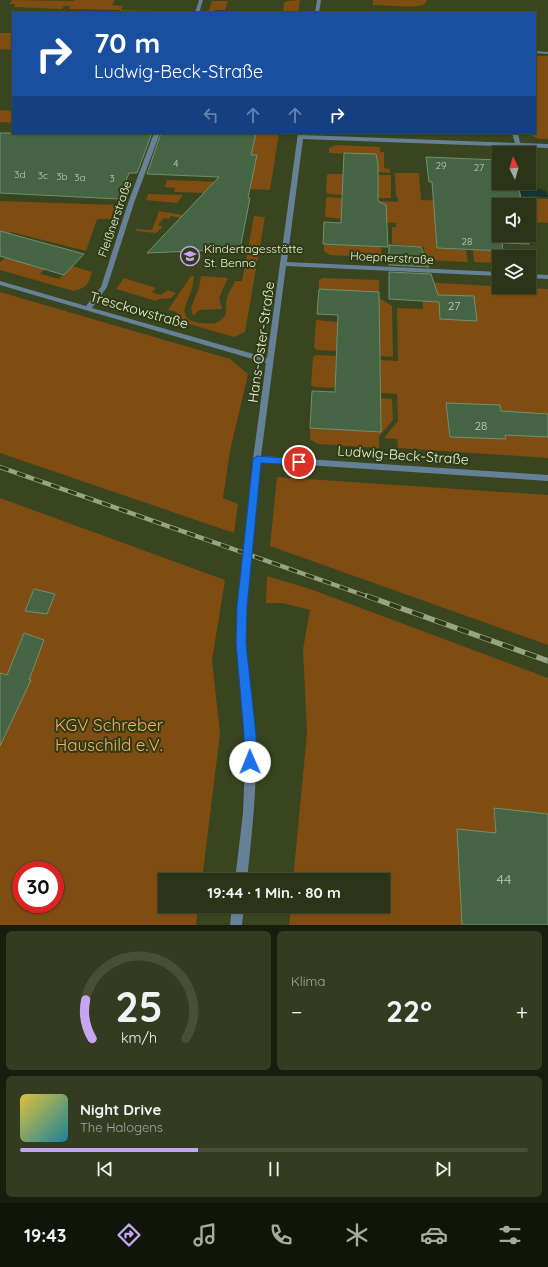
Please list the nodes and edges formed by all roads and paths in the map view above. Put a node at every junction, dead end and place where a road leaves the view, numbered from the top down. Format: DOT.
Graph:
graph roads {
  1 [pos="201,0"];
  2 [pos="319,0"];
  3 [pos="196,12"];
  4 [pos="317,12"];
  5 [pos="536,52"];
  6 [pos="548,53"];
  7 [pos="157,134"];
  8 [pos="515,134"];
  9 [pos="301,135"];
  10 [pos="518,145"];
  11 [pos="548,146"];
  12 [pos="285,264"];
  13 [pos="492,274"];
  14 [pos="536,276"];
  15 [pos="548,277"];
  16 [pos="0,283"];
  17 [pos="87,309"];
  18 [pos="271,362"];
  19 [pos="257,459"];
  20 [pos="548,478"];
  21 [pos="242,873"];
  22 [pos="237,913"];
  23 [pos="236,925"];
  1 -- 3 [label="street"];
  2 -- 4 [label="street"];
  5 -- 6 [label="street"];
  7 -- 17 [label="street, Fleißnerstraße"];
  8 -- 10 [label="street"];
  9 -- 10 [label="street"];
  9 -- 12 [label="street, Hans-Oster-Straße"];
  10 -- 11 [label="street"];
  12 -- 13 [label="street, Hoepnerstraße"];
  12 -- 18 [label="street, Hans-Oster-Straße"];
  14 -- 15 [label="street"];
  16 -- 17 [label="street, Tresckowstraße"];
  17 -- 18 [label="street, Tresckowstraße"];
  18 -- 19 [label="street, Hans-Oster-Straße"];
  19 -- 20 [label="street, Ludwig-Beck-Straße"];
  19 -- 21 [label="street, Hans-Oster-Straße"];
  22 -- 23 [label="street"];
}
